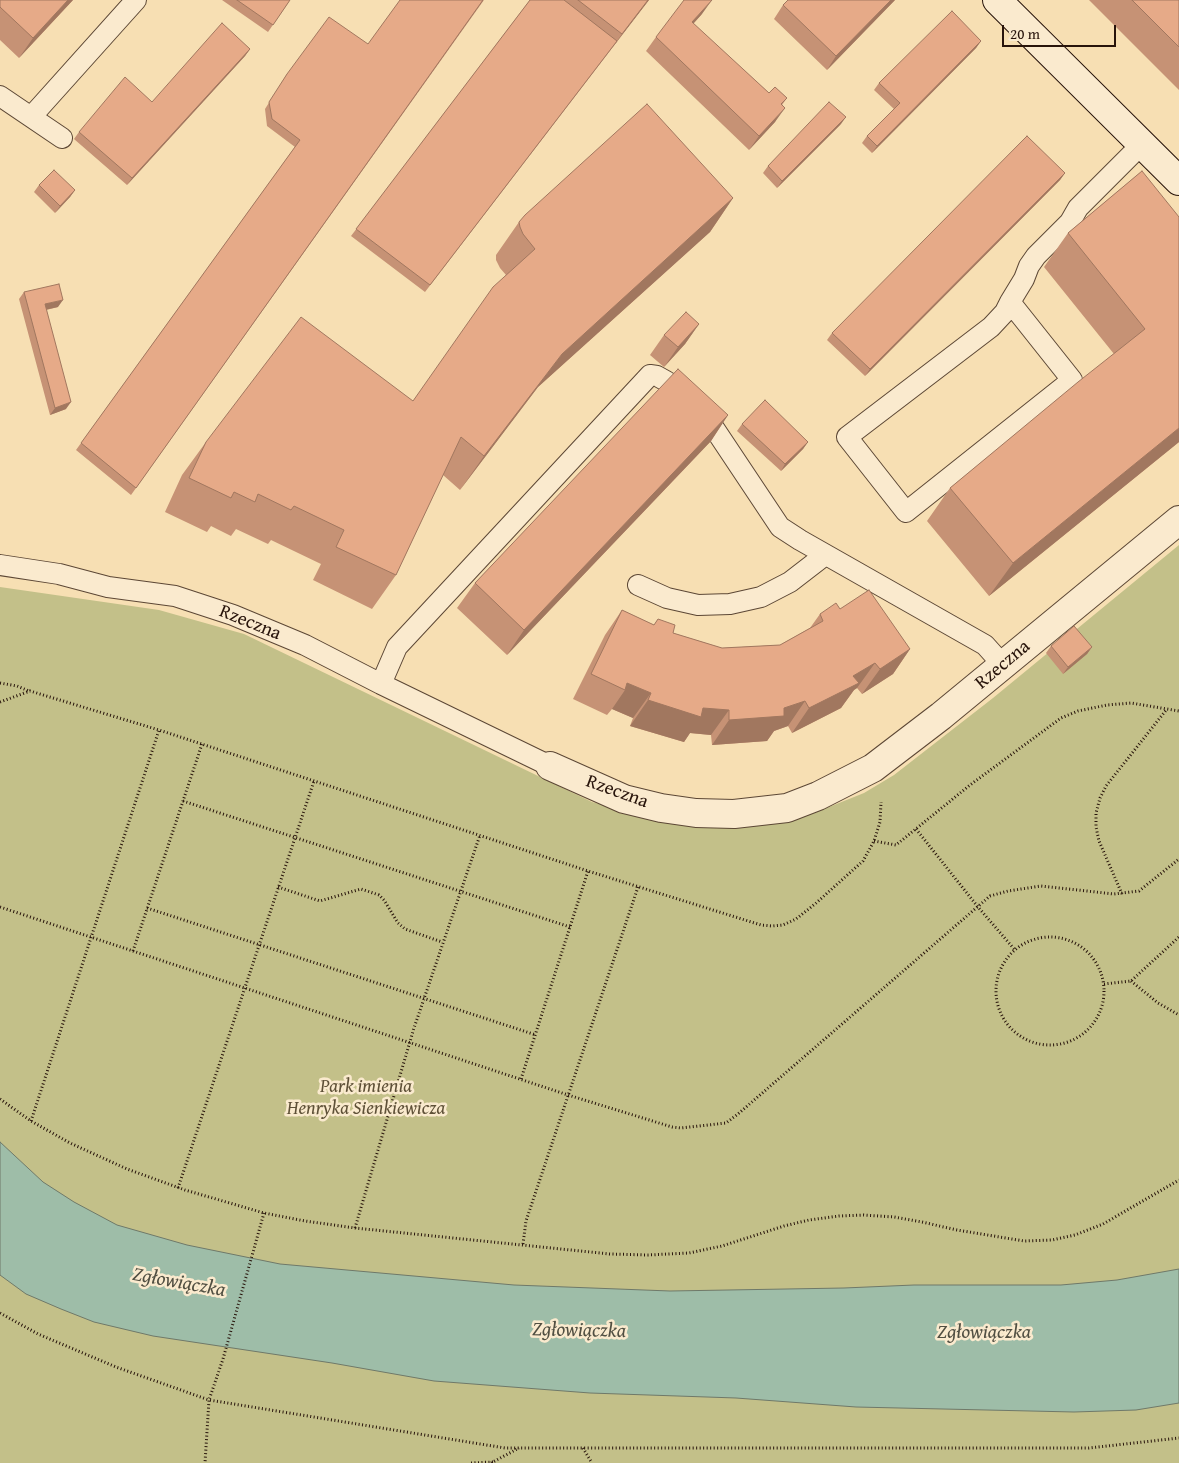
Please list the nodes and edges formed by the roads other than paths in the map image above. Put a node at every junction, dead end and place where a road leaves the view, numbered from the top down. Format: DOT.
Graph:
graph roads {
  1 [pos="136,0"];
  2 [pos="997,0"];
  3 [pos="0,96"];
  4 [pos="31,117"];
  5 [pos="62,138"];
  6 [pos="1142,144"];
  7 [pos="1179,181"];
  8 [pos="1010,302"];
  9 [pos="1179,520"];
  10 [pos="825,555"];
  11 [pos="0,564"];
  12 [pos="638,585"];
  13 [pos="1003,665"];
  14 [pos="381,684"];
  15 [pos="550,766"];
  1 -- 4 [label="lane"];
  2 -- 6 [label="street"];
  3 -- 4 [label="lane"];
  4 -- 5 [label="lane"];
  6 -- 7 [label="street"];
  6 -- 8 [label="lane"];
  8 -- 8 [label="lane"];
  9 -- 13 [label="street, Rzeczna"];
  10 -- 12 [label="lane"];
  10 -- 13 [label="lane"];
  10 -- 14 [label="lane"];
  11 -- 14 [label="lane, Rzeczna"];
  13 -- 15 [label="street, Rzeczna"];
  14 -- 15 [label="lane, Rzeczna"];
}
